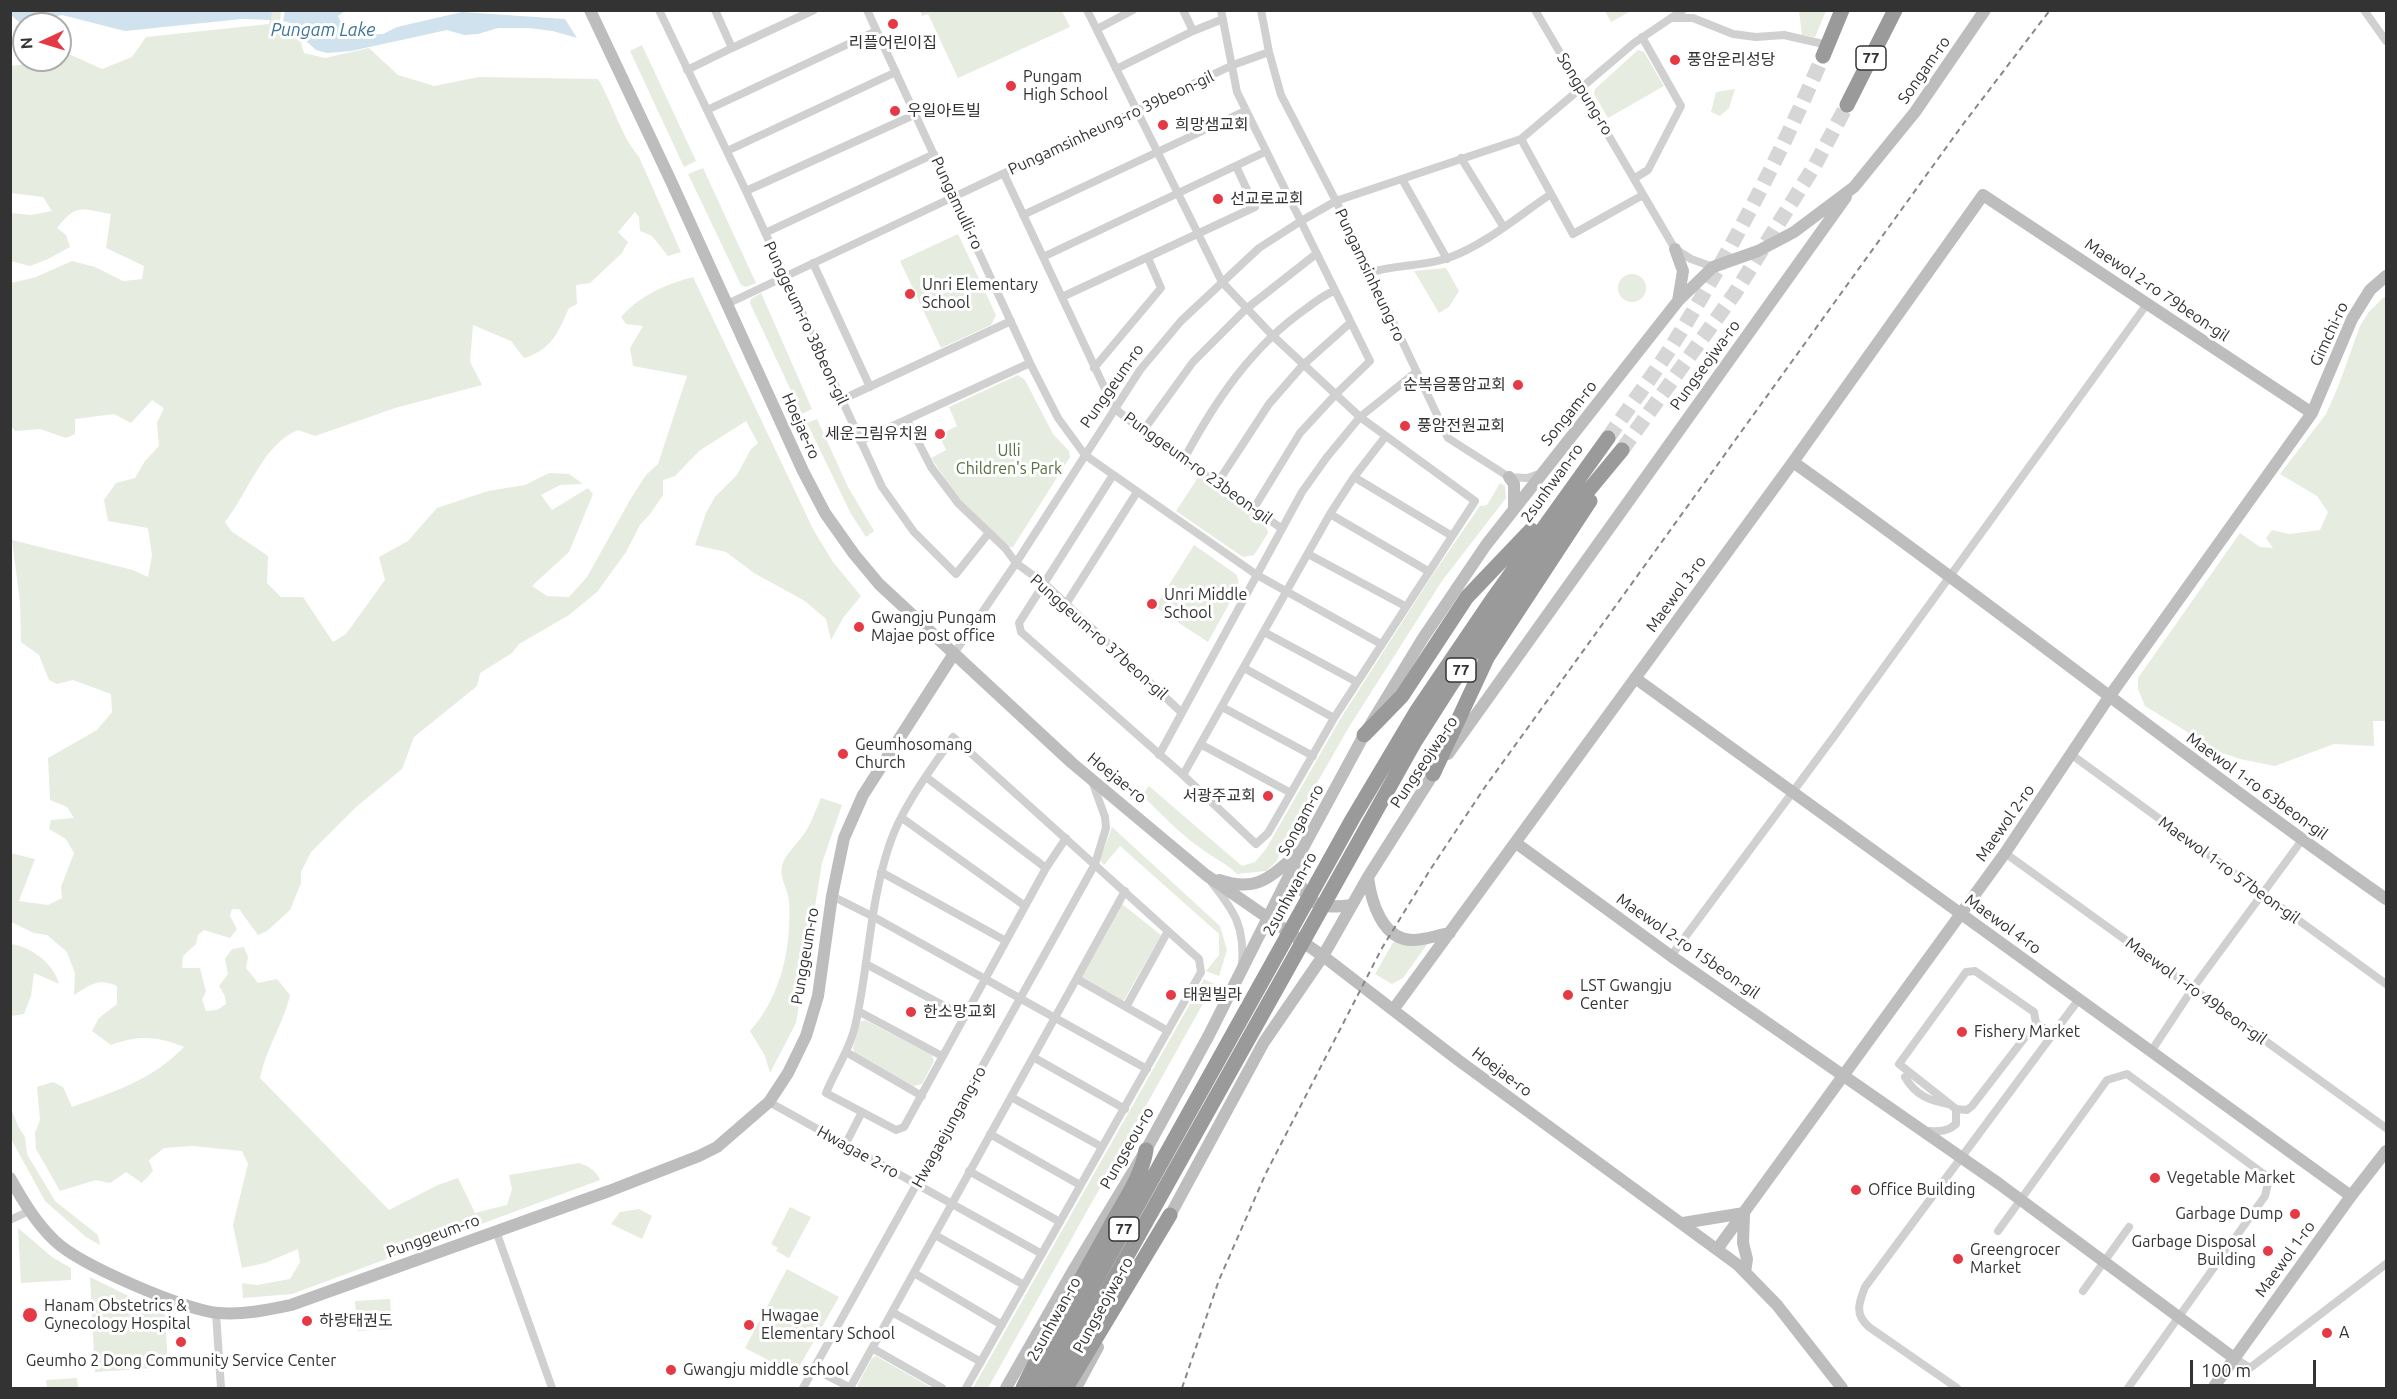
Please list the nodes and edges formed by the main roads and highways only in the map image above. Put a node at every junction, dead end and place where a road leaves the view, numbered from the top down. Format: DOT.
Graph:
graph roads {
  1 [pos="1842,10"];
  2 [pos="1895,10"];
  3 [pos="1821,50"];
  4 [pos="1847,105"];
  5 [pos="1608,438"];
  6 [pos="1566,494"];
  7 [pos="1364,735"];
  8 [pos="1433,774"];
  9 [pos="1220,1073"];
  10 [pos="1146,1149"];
  11 [pos="1170,1215"];
  12 [pos="1023,1389"];
  13 [pos="1036,1389"];
  14 [pos="1053,1389"];
  15 [pos="1065,1389"];
  1 -- 3 [label="highway"];
  2 -- 4 [label="highway, 77"];
  5 -- 6 [label="highway, 2sunhwan-ro / 77"];
  6 -- 7 [label="highway"];
  6 -- 9 [label="highway, 2sunhwan-ro / 77"];
  8 -- 9 [label="highway, 2sunhwan-ro / 77"];
  9 -- 13 [label="highway, 2sunhwan-ro / 77"];
  9 -- 14 [label="highway, 2sunhwan-ro / 77"];
  10 -- 12 [label="highway"];
  11 -- 15 [label="highway"];
}
